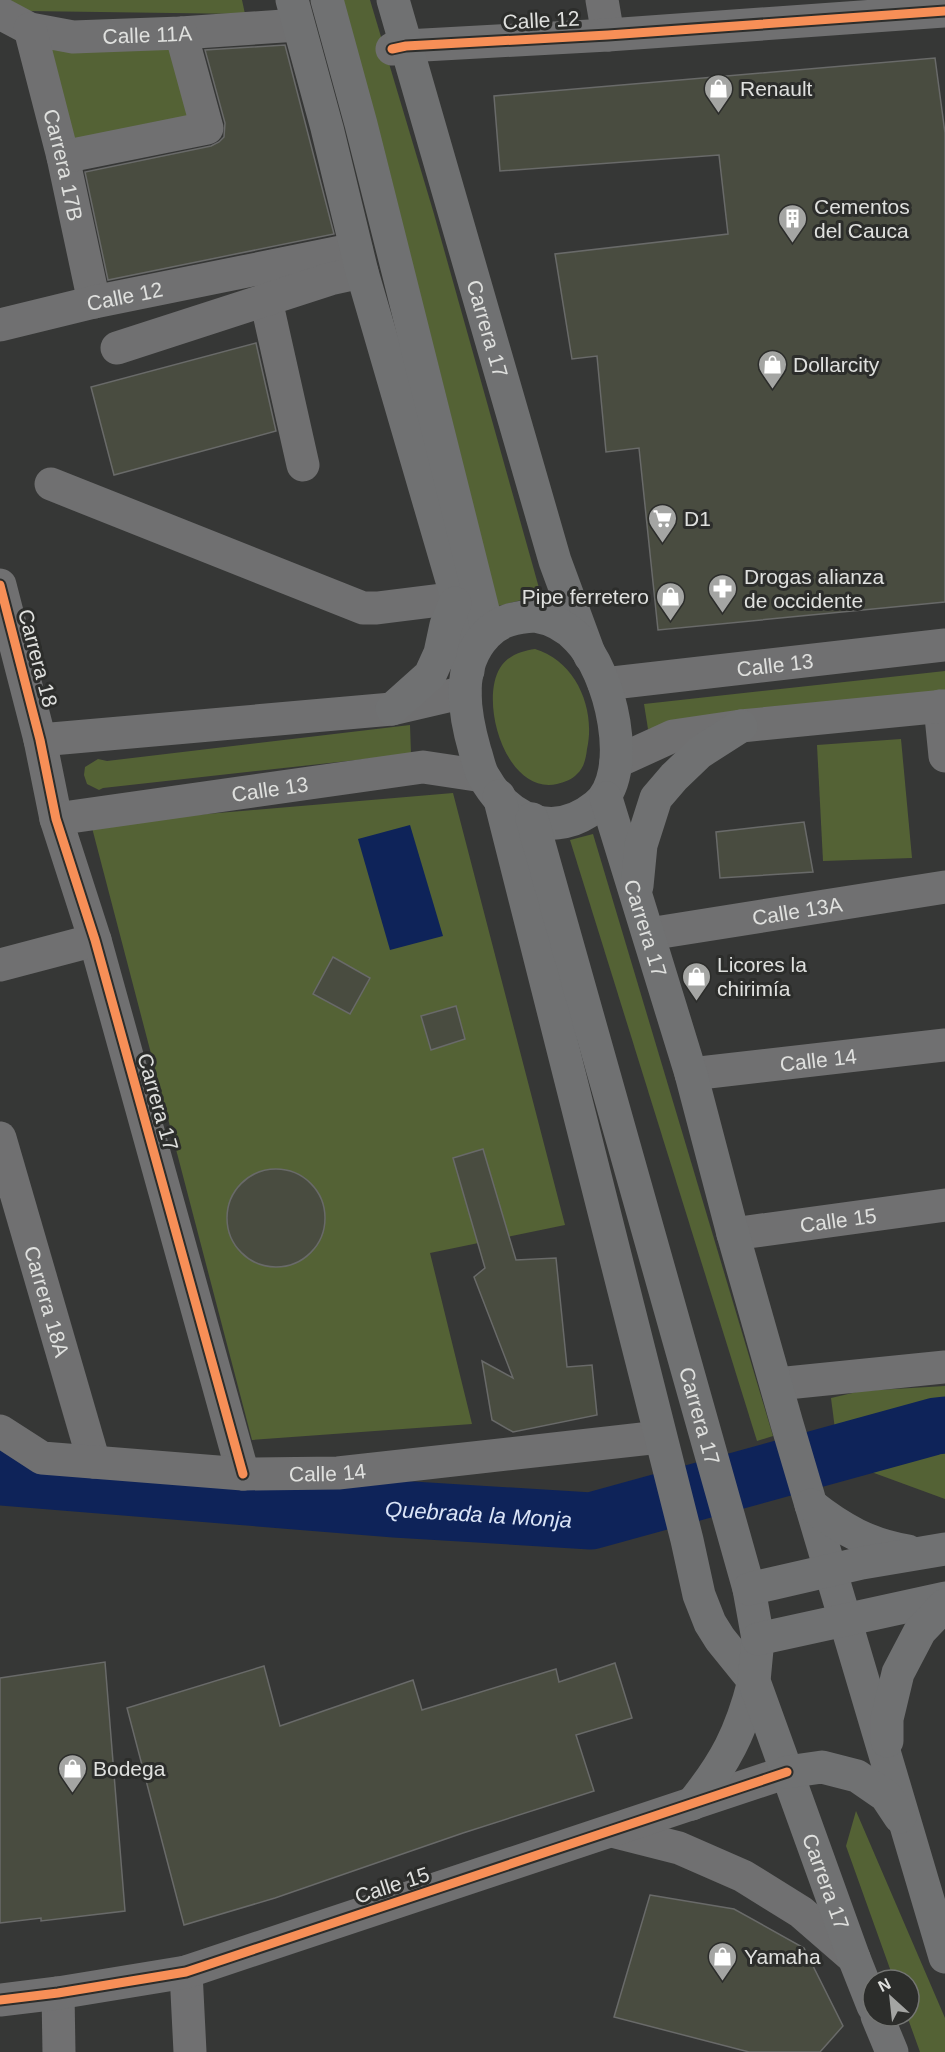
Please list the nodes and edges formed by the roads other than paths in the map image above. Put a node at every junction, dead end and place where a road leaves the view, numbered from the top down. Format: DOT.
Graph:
graph roads {
  1 [pos="327,0"];
  2 [pos="378,0"];
  3 [pos="393,0"];
  4 [pos="602,0"];
  5 [pos="929,8"];
  6 [pos="295,13"];
  7 [pos="0,14"];
  8 [pos="30,29"];
  9 [pos="181,33"];
  10 [pos="608,35"];
  11 [pos="399,48"];
  12 [pos="361,124"];
  13 [pos="327,128"];
  14 [pos="63,158"];
  15 [pos="359,261"];
  16 [pos="266,300"];
  17 [pos="94,302"];
  18 [pos="0,325"];
  19 [pos="117,348"];
  20 [pos="303,465"];
  21 [pos="51,484"];
  22 [pos="0,585"];
  23 [pos="457,598"];
  24 [pos="563,625"];
  25 [pos="487,633"];
  26 [pos="945,645"];
  27 [pos="597,670"];
  28 [pos="467,681"];
  29 [pos="942,706"];
  30 [pos="392,709"];
  31 [pos="741,726"];
  32 [pos="40,740"];
  33 [pos="945,756"];
  34 [pos="616,762"];
  35 [pos="491,786"];
  36 [pos="606,798"];
  37 [pos="56,819"];
  38 [pos="532,819"];
  39 [pos="945,886"];
  40 [pos="635,897"];
  41 [pos="649,934"];
  42 [pos="94,940"];
  43 [pos="0,965"];
  44 [pos="945,1045"];
  45 [pos="691,1074"];
  46 [pos="0,1138"];
  47 [pos="945,1205"];
  48 [pos="733,1234"];
  49 [pos="945,1367"];
  50 [pos="777,1384"];
  51 [pos="0,1431"];
  52 [pos="662,1446"];
  53 [pos="94,1462"];
  54 [pos="243,1474"];
  55 [pos="809,1500"];
  56 [pos="932,1551"];
  57 [pos="831,1571"];
  58 [pos="749,1589"];
  59 [pos="945,1598"];
  60 [pos="945,1605"];
  61 [pos="845,1619"];
  62 [pos="758,1639"];
  63 [pos="754,1681"];
  64 [pos="888,1766"];
  65 [pos="787,1772"];
  66 [pos="692,1804"];
  67 [pos="906,1826"];
  68 [pos="612,1831"];
  69 [pos="854,1958"];
  70 [pos="945,1958"];
  71 [pos="186,1972"];
  72 [pos="861,1976"];
  73 [pos="58,1993"];
  74 [pos="0,2000"];
  75 [pos="882,2028"];
  76 [pos="59,2052"];
  77 [pos="190,2052"];
  78 [pos="892,2052"];
  1 -- 12 [label="main road"];
  2 -- 11 [label="main road, Carrera 17"];
  3 -- 11 [label="main road, Carrera 17"];
  4 -- 10 [label="street"];
  5 -- 10 [label="street, Calle 12"];
  6 -- 9 [label="street, Calle 11A"];
  6 -- 13 [label="main road"];
  7 -- 8 [label="street, Calle 11A"];
  8 -- 9 [label="street, Calle 11A"];
  8 -- 14 [label="street, Carrera 17B"];
  9 -- 14 [label="street"];
  10 -- 11 [label="street, Calle 12"];
  11 -- 24 [label="main road, Carrera 17"];
  11 -- 27 [label="main road, Carrera 17"];
  12 -- 13 [label="main road"];
  12 -- 25 [label="main road"];
  13 -- 15 [label="main road"];
  14 -- 17 [label="street, Carrera 17B"];
  15 -- 16 [label="street"];
  15 -- 17 [label="street, Calle 12"];
  15 -- 23 [label="main road"];
  16 -- 19 [label="street"];
  16 -- 20 [label="street"];
  17 -- 18 [label="street, Calle 12"];
  21 -- 23 [label="street"];
  22 -- 32 [label="street, Carrera 18"];
  23 -- 28 [label="main road"];
  23 -- 30 [label="main road"];
  24 -- 25 [label="main road"];
  24 -- 27 [label="main road"];
  25 -- 28 [label="main road"];
  26 -- 27 [label="street, Calle 13"];
  27 -- 34 [label="main road"];
  28 -- 30 [label="street"];
  28 -- 35 [label="main road"];
  29 -- 31 [label="street"];
  29 -- 33 [label="street"];
  30 -- 32 [label="street"];
  31 -- 34 [label="street"];
  31 -- 40 [label="main road"];
  32 -- 37 [label="street, Carrera 17"];
  34 -- 36 [label="main road"];
  35 -- 37 [label="street, Calle 13"];
  35 -- 38 [label="main road"];
  35 -- 52 [label="main road"];
  36 -- 38 [label="main road"];
  36 -- 40 [label="main road, Carrera 17"];
  37 -- 42 [label="street, Carrera 17"];
  38 -- 58 [label="main road, Carrera 17"];
  39 -- 41 [label="street, Calle 13A"];
  40 -- 41 [label="main road, Carrera 17"];
  41 -- 45 [label="main road, Carrera 17"];
  42 -- 43 [label="street"];
  42 -- 54 [label="street, Carrera 17"];
  44 -- 45 [label="street, Calle 14"];
  45 -- 48 [label="main road, Carrera 17"];
  46 -- 53 [label="street, Carrera 18A"];
  47 -- 48 [label="street, Calle 15"];
  48 -- 50 [label="main road, Carrera 17"];
  49 -- 50 [label="street"];
  50 -- 55 [label="main road, Carrera 17"];
  51 -- 53 [label="street, Calle 14"];
  52 -- 54 [label="street, Calle 14"];
  52 -- 63 [label="main road"];
  53 -- 54 [label="street, Calle 14"];
  55 -- 56 [label="main road"];
  55 -- 57 [label="main road, Carrera 17"];
  56 -- 57 [label="main road"];
  57 -- 58 [label="main road"];
  57 -- 61 [label="main road, Carrera 17"];
  58 -- 62 [label="main road, Carrera 17"];
  59 -- 61 [label="main road"];
  60 -- 64 [label="main road"];
  61 -- 62 [label="main road"];
  61 -- 64 [label="main road, Carrera 17"];
  62 -- 63 [label="main road, Carrera 17"];
  63 -- 65 [label="main road, Carrera 17"];
  63 -- 66 [label="main road"];
  64 -- 67 [label="main road, Carrera 17"];
  65 -- 66 [label="street, Calle 15"];
  65 -- 67 [label="main road"];
  65 -- 69 [label="main road, Carrera 17"];
  66 -- 68 [label="street, Calle 15"];
  67 -- 70 [label="main road, Carrera 17"];
  68 -- 69 [label="street"];
  68 -- 71 [label="street, Calle 15"];
  69 -- 72 [label="main road, Carrera 17"];
  71 -- 73 [label="street, Calle 15"];
  71 -- 77 [label="street"];
  73 -- 74 [label="street, Calle 15"];
  73 -- 76 [label="street"];
  75 -- 78 [label="main road"];
}
